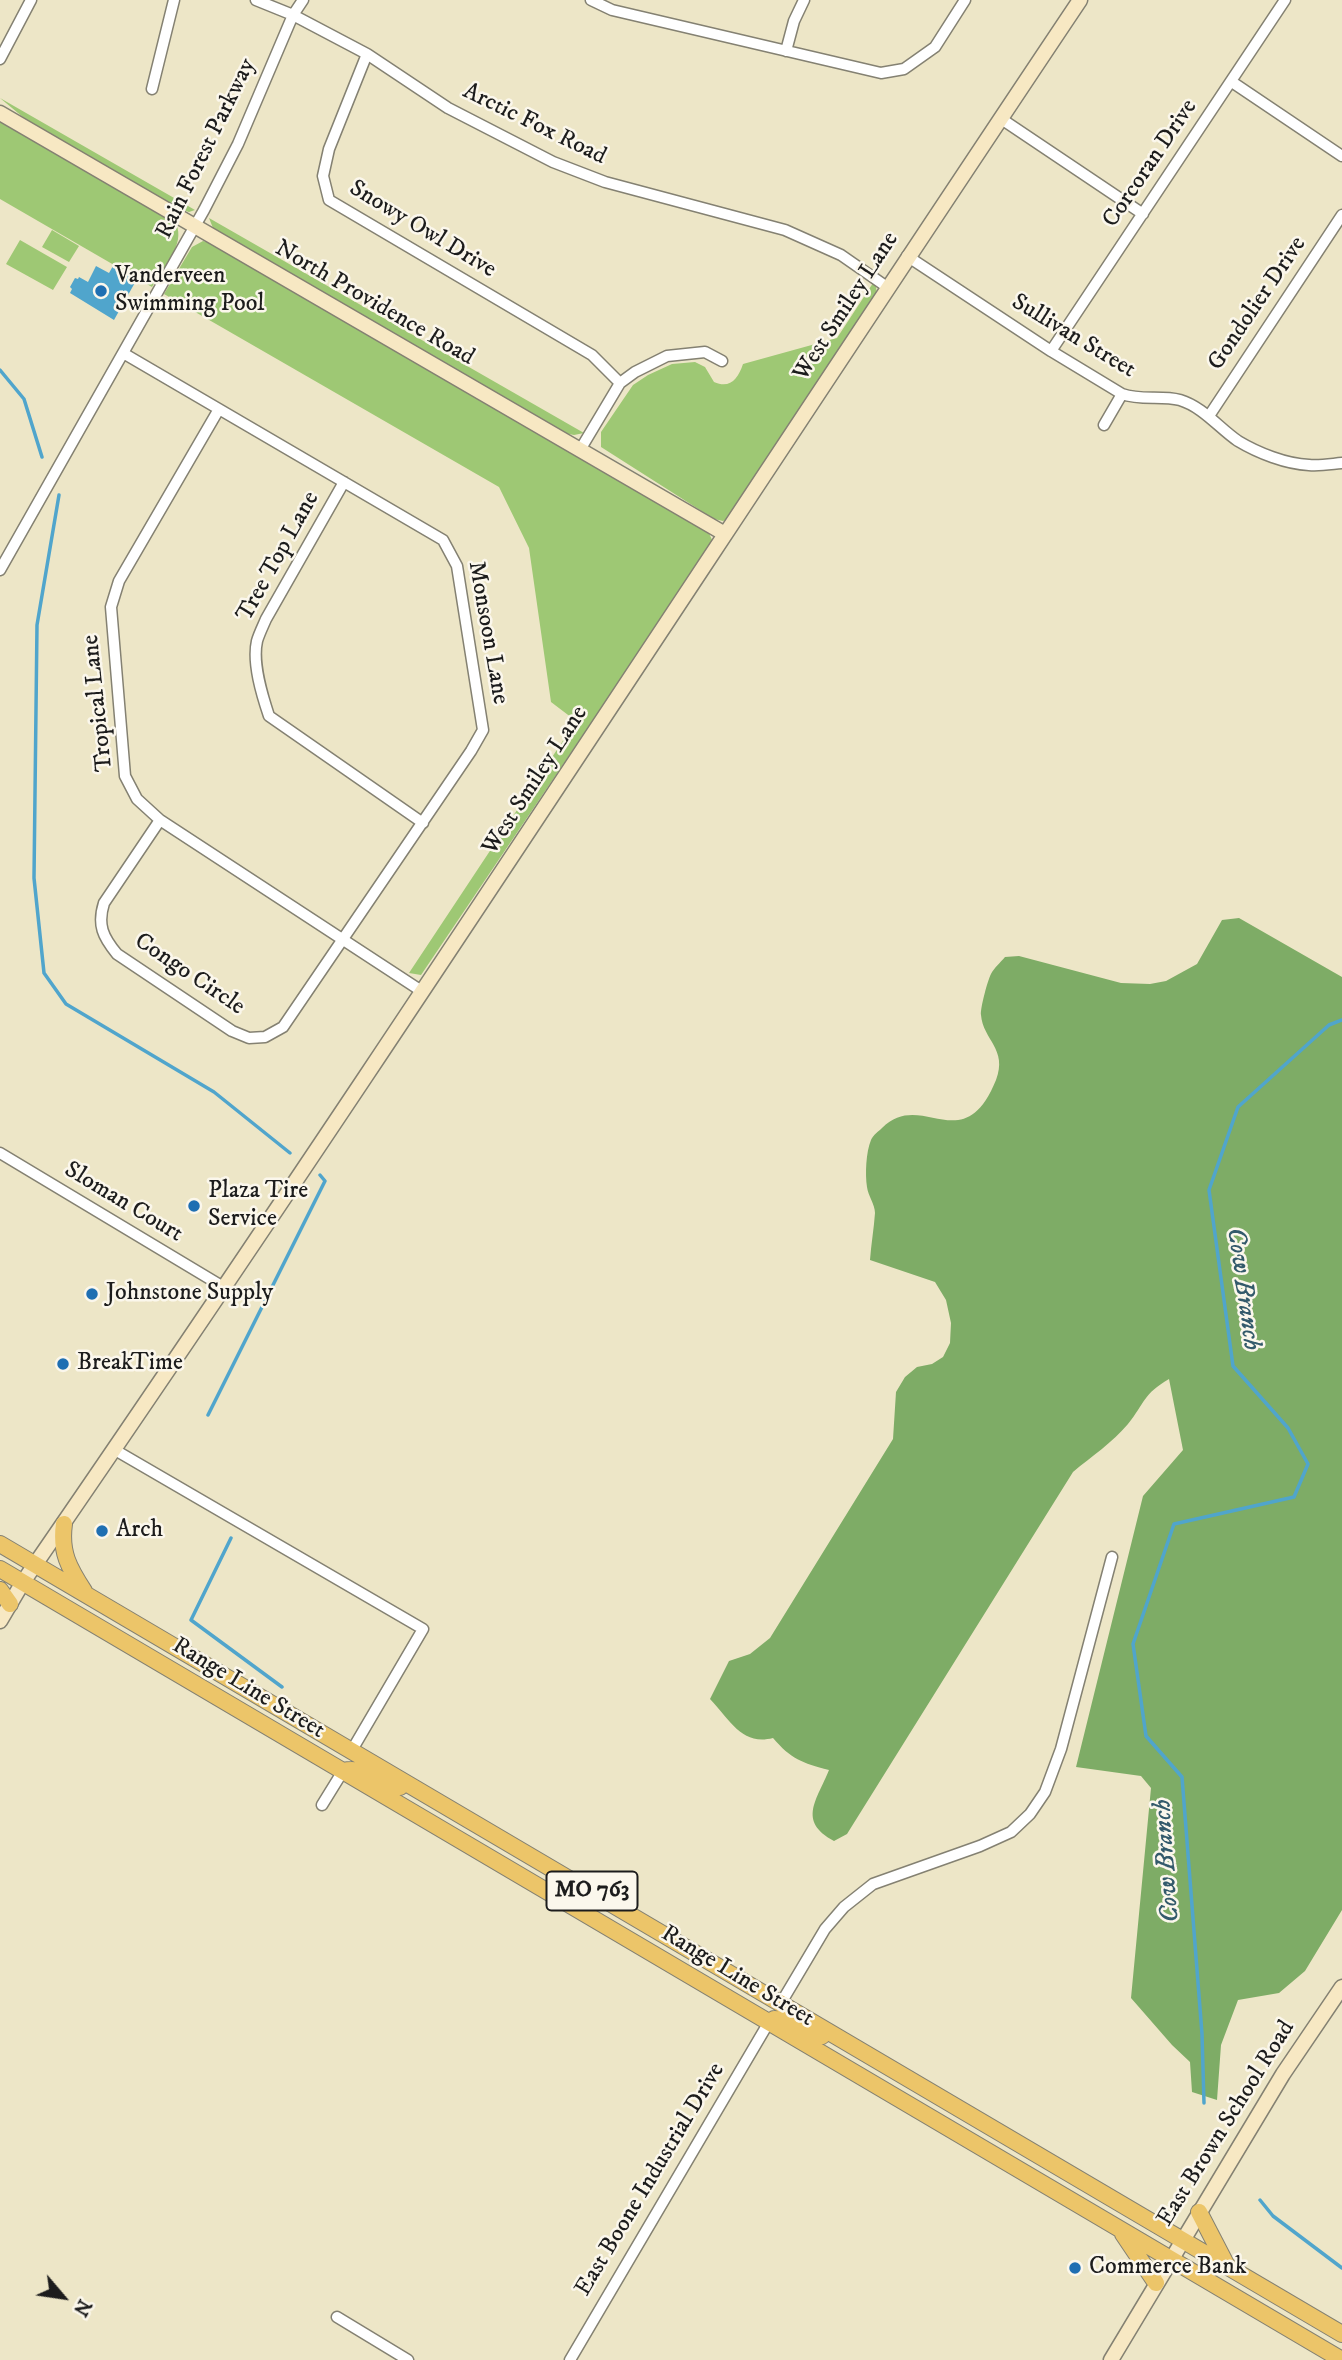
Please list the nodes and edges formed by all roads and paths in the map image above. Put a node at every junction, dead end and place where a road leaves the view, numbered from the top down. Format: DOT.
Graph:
graph roads {
  1 [pos="31,0"];
  2 [pos="174,0"];
  3 [pos="256,0"];
  4 [pos="303,0"];
  5 [pos="591,0"];
  6 [pos="804,0"];
  7 [pos="965,0"];
  8 [pos="1080,0"];
  9 [pos="1285,0"];
  10 [pos="293,15"];
  11 [pos="786,51"];
  12 [pos="367,54"];
  13 [pos="0,60"];
  14 [pos="1233,82"];
  15 [pos="152,89"];
  16 [pos="0,113"];
  17 [pos="1000,118"];
  18 [pos="1342,156"];
  19 [pos="1143,214"];
  20 [pos="1342,215"];
  21 [pos="194,226"];
  22 [pos="907,256"];
  23 [pos="887,287"];
  24 [pos="1051,351"];
  25 [pos="122,353"];
  26 [pos="722,361"];
  27 [pos="621,383"];
  28 [pos="1122,394"];
  29 [pos="219,409"];
  30 [pos="1209,416"];
  31 [pos="1104,425"];
  32 [pos="580,450"];
  33 [pos="1342,463"];
  34 [pos="344,482"];
  35 [pos="725,534"];
  36 [pos="0,570"];
  37 [pos="160,820"];
  38 [pos="423,823"];
  39 [pos="345,939"];
  40 [pos="423,992"];
  41 [pos="0,1153"];
  42 [pos="225,1289"];
  43 [pos="115,1450"];
  44 [pos="64,1524"];
  45 [pos="0,1544"];
  46 [pos="1112,1557"];
  47 [pos="36,1564"];
  48 [pos="0,1569"];
  49 [pos="23,1582"];
  50 [pos="0,1590"];
  51 [pos="85,1594"];
  52 [pos="10,1604"];
  53 [pos="0,1621"];
  54 [pos="272,1729"];
  55 [pos="352,1750"];
  56 [pos="343,1771"];
  57 [pos="432,1797"];
  58 [pos="323,1805"];
  59 [pos="709,1987"];
  60 [pos="1342,1987"];
  61 [pos="781,2003"];
  62 [pos="769,2022"];
  63 [pos="867,2053"];
  64 [pos="1199,2212"];
  65 [pos="1120,2229"];
  66 [pos="1182,2240"];
  67 [pos="1170,2259"];
  68 [pos="1227,2266"];
  69 [pos="1156,2283"];
  70 [pos="337,2317"];
  71 [pos="1342,2334"];
  72 [pos="408,2360"];
  73 [pos="569,2360"];
  74 [pos="1111,2360"];
  75 [pos="1342,2360"];
  1 -- 13 [label="street"];
  2 -- 15 [label="street"];
  3 -- 10 [label="street, Arctic Fox Road"];
  4 -- 10 [label="street, Rain Forest Parkway"];
  5 -- 11 [label="street"];
  6 -- 11 [label="street"];
  7 -- 11 [label="street"];
  8 -- 17 [label="street, West Smiley Lane"];
  9 -- 14 [label="street, Corcoran Drive"];
  10 -- 12 [label="street, Arctic Fox Road"];
  10 -- 21 [label="street, Rain Forest Parkway"];
  12 -- 23 [label="street, Arctic Fox Road"];
  12 -- 27 [label="street, Snowy Owl Drive"];
  14 -- 18 [label="street"];
  14 -- 19 [label="street, Corcoran Drive"];
  16 -- 21 [label="street, North Providence Road"];
  17 -- 19 [label="street"];
  17 -- 22 [label="street, West Smiley Lane"];
  19 -- 24 [label="street, Corcoran Drive"];
  20 -- 30 [label="street, Gondolier Drive"];
  21 -- 25 [label="street, Rain Forest Parkway"];
  21 -- 32 [label="street, North Providence Road"];
  22 -- 23 [label="street, West Smiley Lane"];
  22 -- 24 [label="street, Sullivan Street"];
  23 -- 35 [label="street, West Smiley Lane"];
  24 -- 28 [label="street, Sullivan Street"];
  25 -- 29 [label="street, Monsoon Lane"];
  25 -- 36 [label="street, Rain Forest Parkway"];
  26 -- 27 [label="street"];
  27 -- 32 [label="street"];
  28 -- 30 [label="street, Sullivan Street"];
  28 -- 31 [label="street"];
  29 -- 34 [label="street, Monsoon Lane"];
  29 -- 37 [label="street, Tropical Lane"];
  30 -- 33 [label="street, Sullivan Street"];
  32 -- 35 [label="street, North Providence Road"];
  34 -- 38 [label="street, Monsoon Lane"];
  34 -- 38 [label="street, Tree Top Lane"];
  35 -- 40 [label="street, West Smiley Lane"];
  37 -- 39 [label="street, Tropical Lane"];
  37 -- 39 [label="street, Congo Circle"];
  38 -- 39 [label="street, Monsoon Lane"];
  39 -- 40 [label="street, Tropical Lane"];
  40 -- 42 [label="street, West Smiley Lane"];
  41 -- 42 [label="street, Sloman Court"];
  42 -- 43 [label="street, West Smiley Lane"];
  43 -- 44 [label="street, West Smiley Lane"];
  43 -- 55 [label="street"];
  44 -- 47 [label="street, West Smiley Lane"];
  44 -- 51 [label="main road"];
  45 -- 47 [label="main road, Range Line Street / MO 763"];
  46 -- 61 [label="street"];
  47 -- 49 [label="street, West Smiley Lane"];
  47 -- 51 [label="main road, Range Line Street / MO 763"];
  48 -- 49 [label="main road, Range Line Street / MO 763"];
  49 -- 52 [label="street, West Smiley Lane"];
  49 -- 54 [label="main road, Range Line Street / MO 763"];
  50 -- 52 [label="main road"];
  51 -- 55 [label="main road, Range Line Street / MO 763"];
  52 -- 53 [label="street, West Smiley Lane"];
  54 -- 55 [label="main road"];
  54 -- 56 [label="main road, Range Line Street / MO 763"];
  55 -- 57 [label="main road, Range Line Street / MO 763"];
  56 -- 57 [label="main road"];
  56 -- 58 [label="street"];
  56 -- 59 [label="main road, Range Line Street / MO 763"];
  57 -- 61 [label="main road, Range Line Street / MO 763"];
  59 -- 61 [label="main road"];
  59 -- 62 [label="main road, Range Line Street / MO 763"];
  60 -- 64 [label="street, East Brown School Road"];
  61 -- 63 [label="main road, Range Line Street / MO 763"];
  62 -- 63 [label="main road"];
  62 -- 65 [label="main road, Range Line Street / MO 763"];
  62 -- 73 [label="street, East Boone Industrial Drive"];
  63 -- 66 [label="main road, Range Line Street / MO 763"];
  64 -- 66 [label="street, East Brown School Road"];
  64 -- 68 [label="main road"];
  65 -- 67 [label="main road, Range Line Street / MO 763"];
  65 -- 69 [label="main road"];
  66 -- 67 [label="street, East Brown School Road"];
  66 -- 68 [label="main road, Range Line Street / MO 763"];
  67 -- 69 [label="street, East Brown School Road"];
  67 -- 75 [label="main road, Range Line Street / MO 763"];
  68 -- 71 [label="main road, Range Line Street / MO 763"];
  69 -- 74 [label="street, East Brown School Road"];
  70 -- 72 [label="street"];
}
